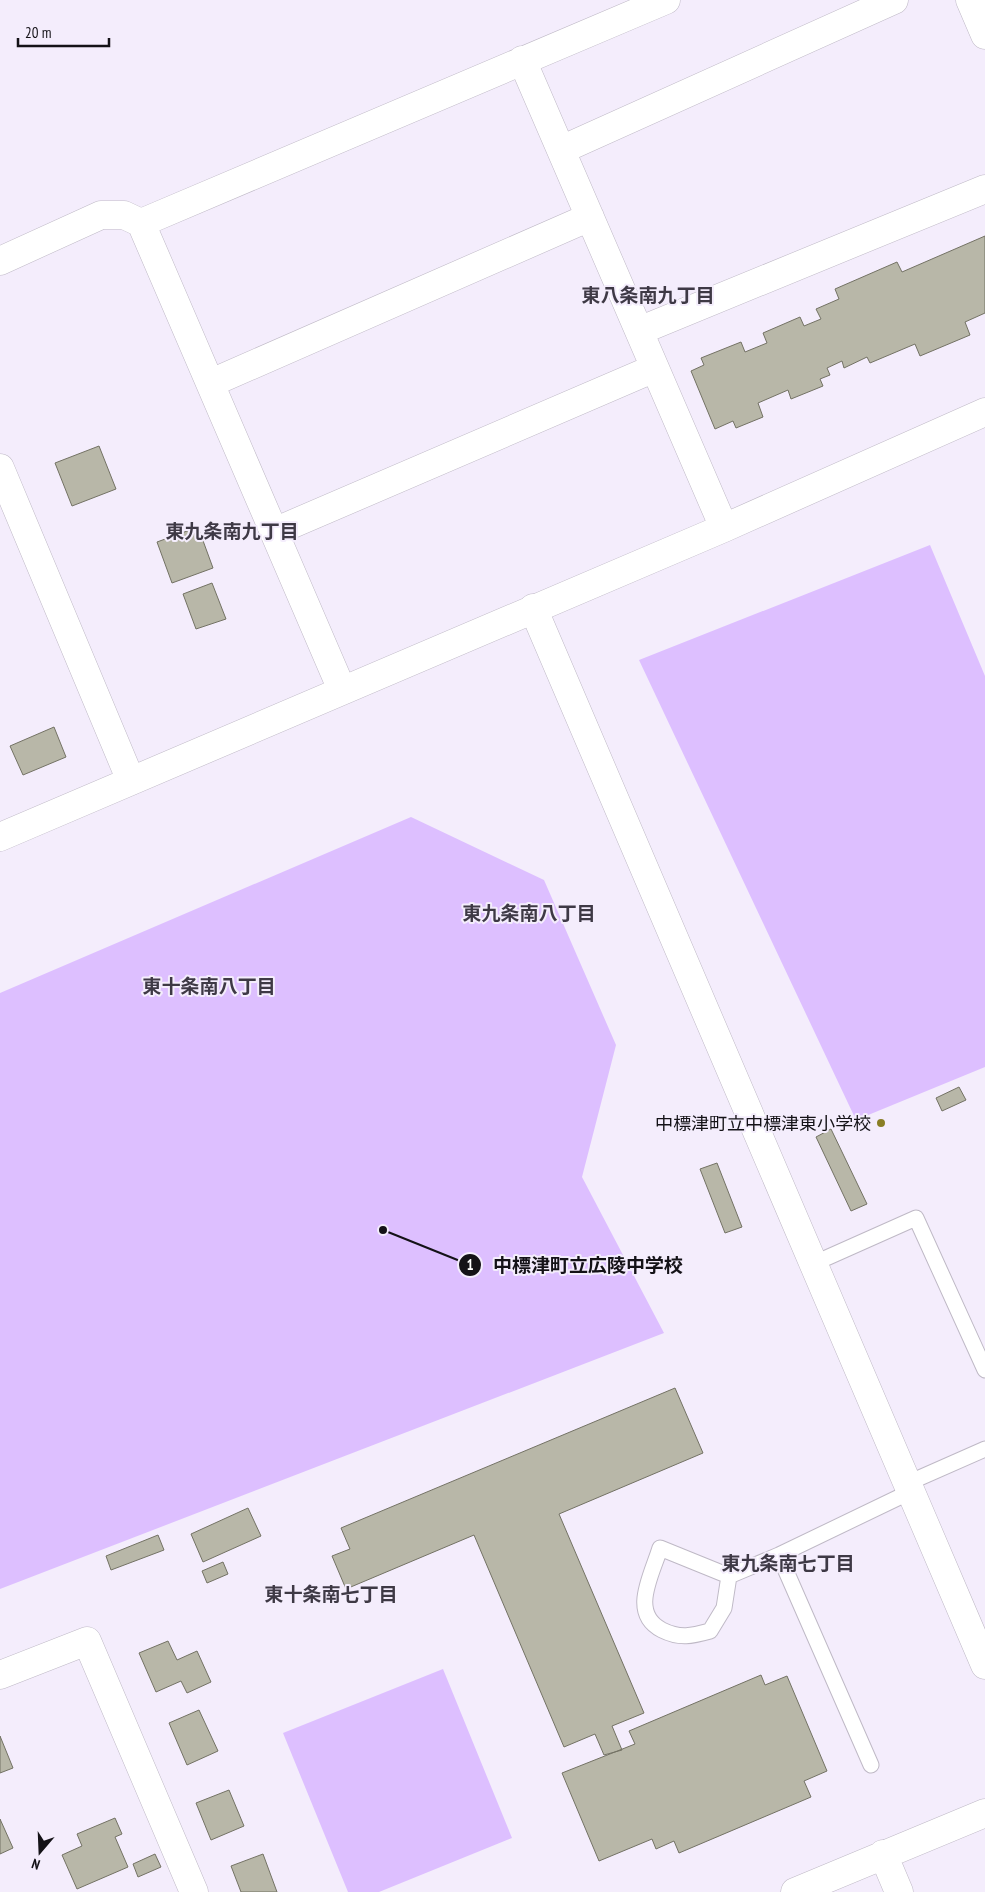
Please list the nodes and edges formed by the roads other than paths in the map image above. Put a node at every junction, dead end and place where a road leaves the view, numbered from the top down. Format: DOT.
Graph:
graph roads {
  1 [pos="666,0"];
  2 [pos="894,0"];
  3 [pos="970,0"];
  4 [pos="985,34"];
  5 [pos="522,60"];
  6 [pos="561,150"];
  7 [pos="985,189"];
  8 [pos="590,217"];
  9 [pos="141,222"];
  10 [pos="0,261"];
  11 [pos="639,331"];
  12 [pos="655,368"];
  13 [pos="211,383"];
  14 [pos="985,412"];
  15 [pos="0,468"];
  16 [pos="724,528"];
  17 [pos="274,532"];
  18 [pos="533,608"];
  19 [pos="342,690"];
  20 [pos="131,781"];
  21 [pos="0,837"];
  22 [pos="815,1263"];
  23 [pos="985,1370"];
  24 [pos="985,1449"];
  25 [pos="910,1487"];
  26 [pos="780,1555"];
  27 [pos="728,1576"];
  28 [pos="985,1665"];
  29 [pos="0,1675"];
  30 [pos="870,1765"];
  31 [pos="985,1813"];
  32 [pos="883,1854"];
  33 [pos="194,1892"];
  34 [pos="795,1892"];
  35 [pos="899,1892"];
  1 -- 5 [label="street"];
  2 -- 6 [label="street"];
  3 -- 4 [label="street"];
  5 -- 6 [label="street"];
  5 -- 9 [label="street"];
  6 -- 8 [label="street"];
  7 -- 11 [label="street"];
  8 -- 11 [label="street"];
  8 -- 13 [label="street"];
  9 -- 10 [label="street"];
  9 -- 13 [label="street"];
  11 -- 12 [label="street"];
  12 -- 16 [label="street"];
  12 -- 17 [label="street"];
  13 -- 17 [label="street"];
  14 -- 16 [label="street"];
  15 -- 20 [label="street"];
  16 -- 18 [label="street"];
  17 -- 19 [label="street"];
  18 -- 19 [label="street"];
  18 -- 22 [label="street"];
  19 -- 20 [label="street"];
  20 -- 21 [label="street"];
  22 -- 23 [label="lane"];
  22 -- 25 [label="street"];
  24 -- 25 [label="lane"];
  25 -- 26 [label="lane"];
  25 -- 28 [label="street"];
  26 -- 27 [label="lane"];
  26 -- 30 [label="lane"];
  27 -- 27 [label="lane"];
  29 -- 33 [label="street"];
  31 -- 32 [label="street"];
  32 -- 34 [label="street"];
  32 -- 35 [label="street"];
}
